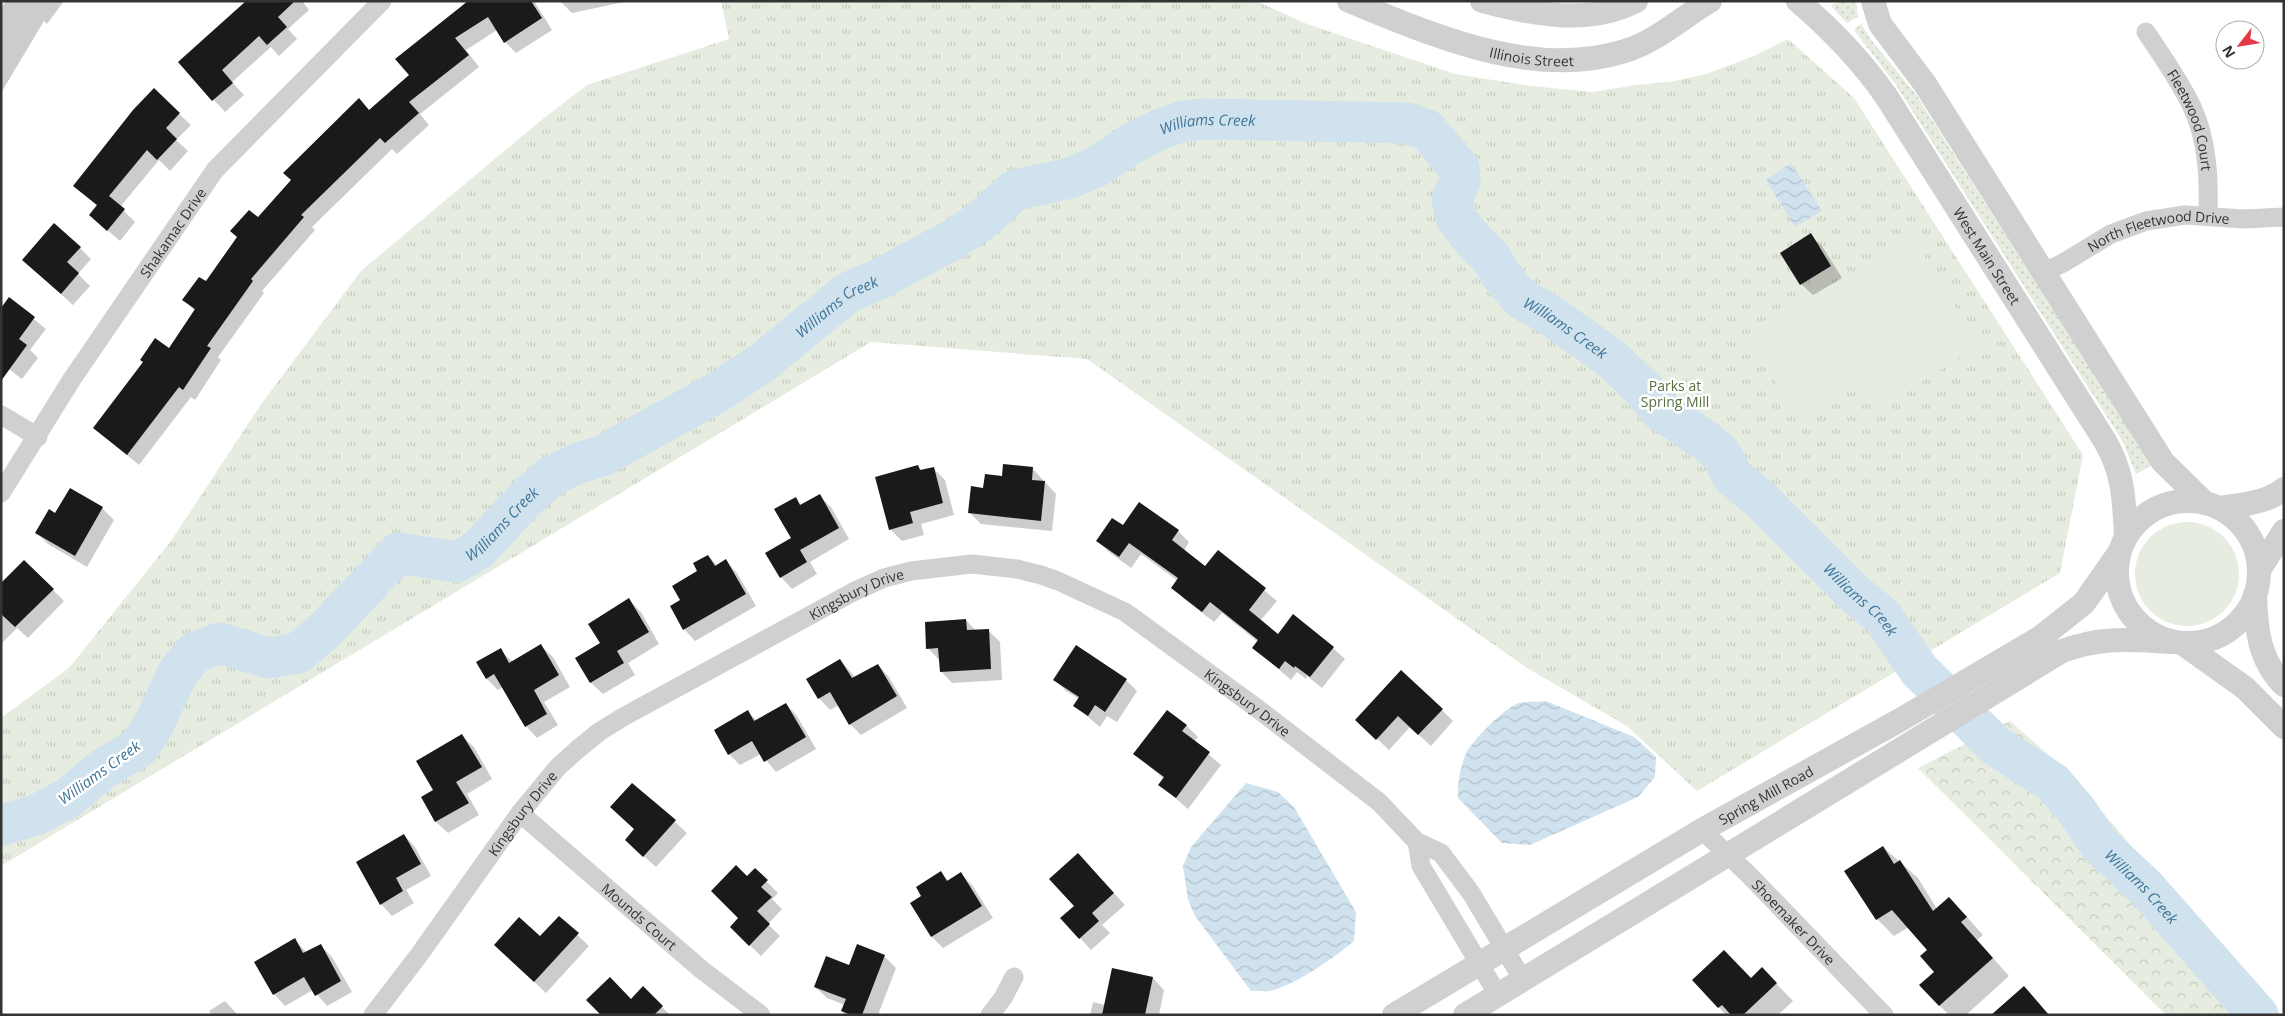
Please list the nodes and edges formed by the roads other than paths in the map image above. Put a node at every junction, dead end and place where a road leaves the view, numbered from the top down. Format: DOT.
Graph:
graph roads {
  1 [pos="382,1"];
  2 [pos="1348,1"];
  3 [pos="1482,1"];
  4 [pos="1636,1"];
  5 [pos="1710,1"];
  6 [pos="1798,1"];
  7 [pos="1873,1"];
  8 [pos="2146,32"];
  9 [pos="2208,216"];
  10 [pos="2284,218"];
  11 [pos="2043,273"];
  12 [pos="1,415"];
  13 [pos="38,437"];
  14 [pos="2284,489"];
  15 [pos="1,493"];
  16 [pos="2212,506"];
  17 [pos="2284,531"];
  18 [pos="2122,545"];
  19 [pos="2259,570"];
  20 [pos="2255,595"];
  21 [pos="2177,642"];
  22 [pos="2284,685"];
  23 [pos="2284,726"];
  24 [pos="520,814"];
  25 [pos="1702,830"];
  26 [pos="1417,842"];
  27 [pos="1728,854"];
  28 [pos="1504,947"];
  29 [pos="1478,963"];
  30 [pos="1014,977"];
  31 [pos="1523,980"];
  32 [pos="1498,995"];
  33 [pos="373,1015"];
  34 [pos="761,1015"];
  35 [pos="990,1015"];
  36 [pos="1394,1015"];
  37 [pos="1465,1015"];
  38 [pos="1884,1015"];
  1 -- 13 [label="street, Shakamac Drive"];
  2 -- 5 [label="street, Illinois Street"];
  3 -- 4 [label="street"];
  6 -- 18 [label="street, West Main Street"];
  7 -- 11 [label="street"];
  8 -- 9 [label="street, Fleetwood Court"];
  9 -- 10 [label="street, North Fleetwood Drive"];
  9 -- 11 [label="street, North Fleetwood Drive"];
  11 -- 16 [label="street"];
  12 -- 13 [label="street"];
  13 -- 15 [label="street, Shakamac Drive"];
  14 -- 16 [label="street"];
  16 -- 18 [label="street"];
  16 -- 19 [label="street"];
  17 -- 19 [label="street"];
  18 -- 21 [label="street"];
  18 -- 25 [label="street, Spring Mill Road"];
  19 -- 20 [label="street"];
  20 -- 21 [label="street"];
  20 -- 22 [label="street"];
  21 -- 23 [label="street"];
  21 -- 27 [label="street, Spring Mill Road"];
  24 -- 26 [label="street, Kingsbury Drive"];
  24 -- 33 [label="street, Kingsbury Drive"];
  24 -- 34 [label="street, Mounds Court"];
  25 -- 27 [label="street, Shoemaker Drive"];
  25 -- 28 [label="street, Spring Mill Road"];
  26 -- 28 [label="street, Kingsbury Drive"];
  26 -- 29 [label="street"];
  27 -- 31 [label="street, Spring Mill Road"];
  27 -- 38 [label="street, Shoemaker Drive"];
  28 -- 29 [label="street, Spring Mill Road"];
  28 -- 31 [label="street, Kingsbury Drive"];
  29 -- 32 [label="street"];
  29 -- 36 [label="street, Spring Mill Road"];
  30 -- 35 [label="street"];
  31 -- 32 [label="street, Spring Mill Road"];
  32 -- 37 [label="street, Spring Mill Road"];
}
